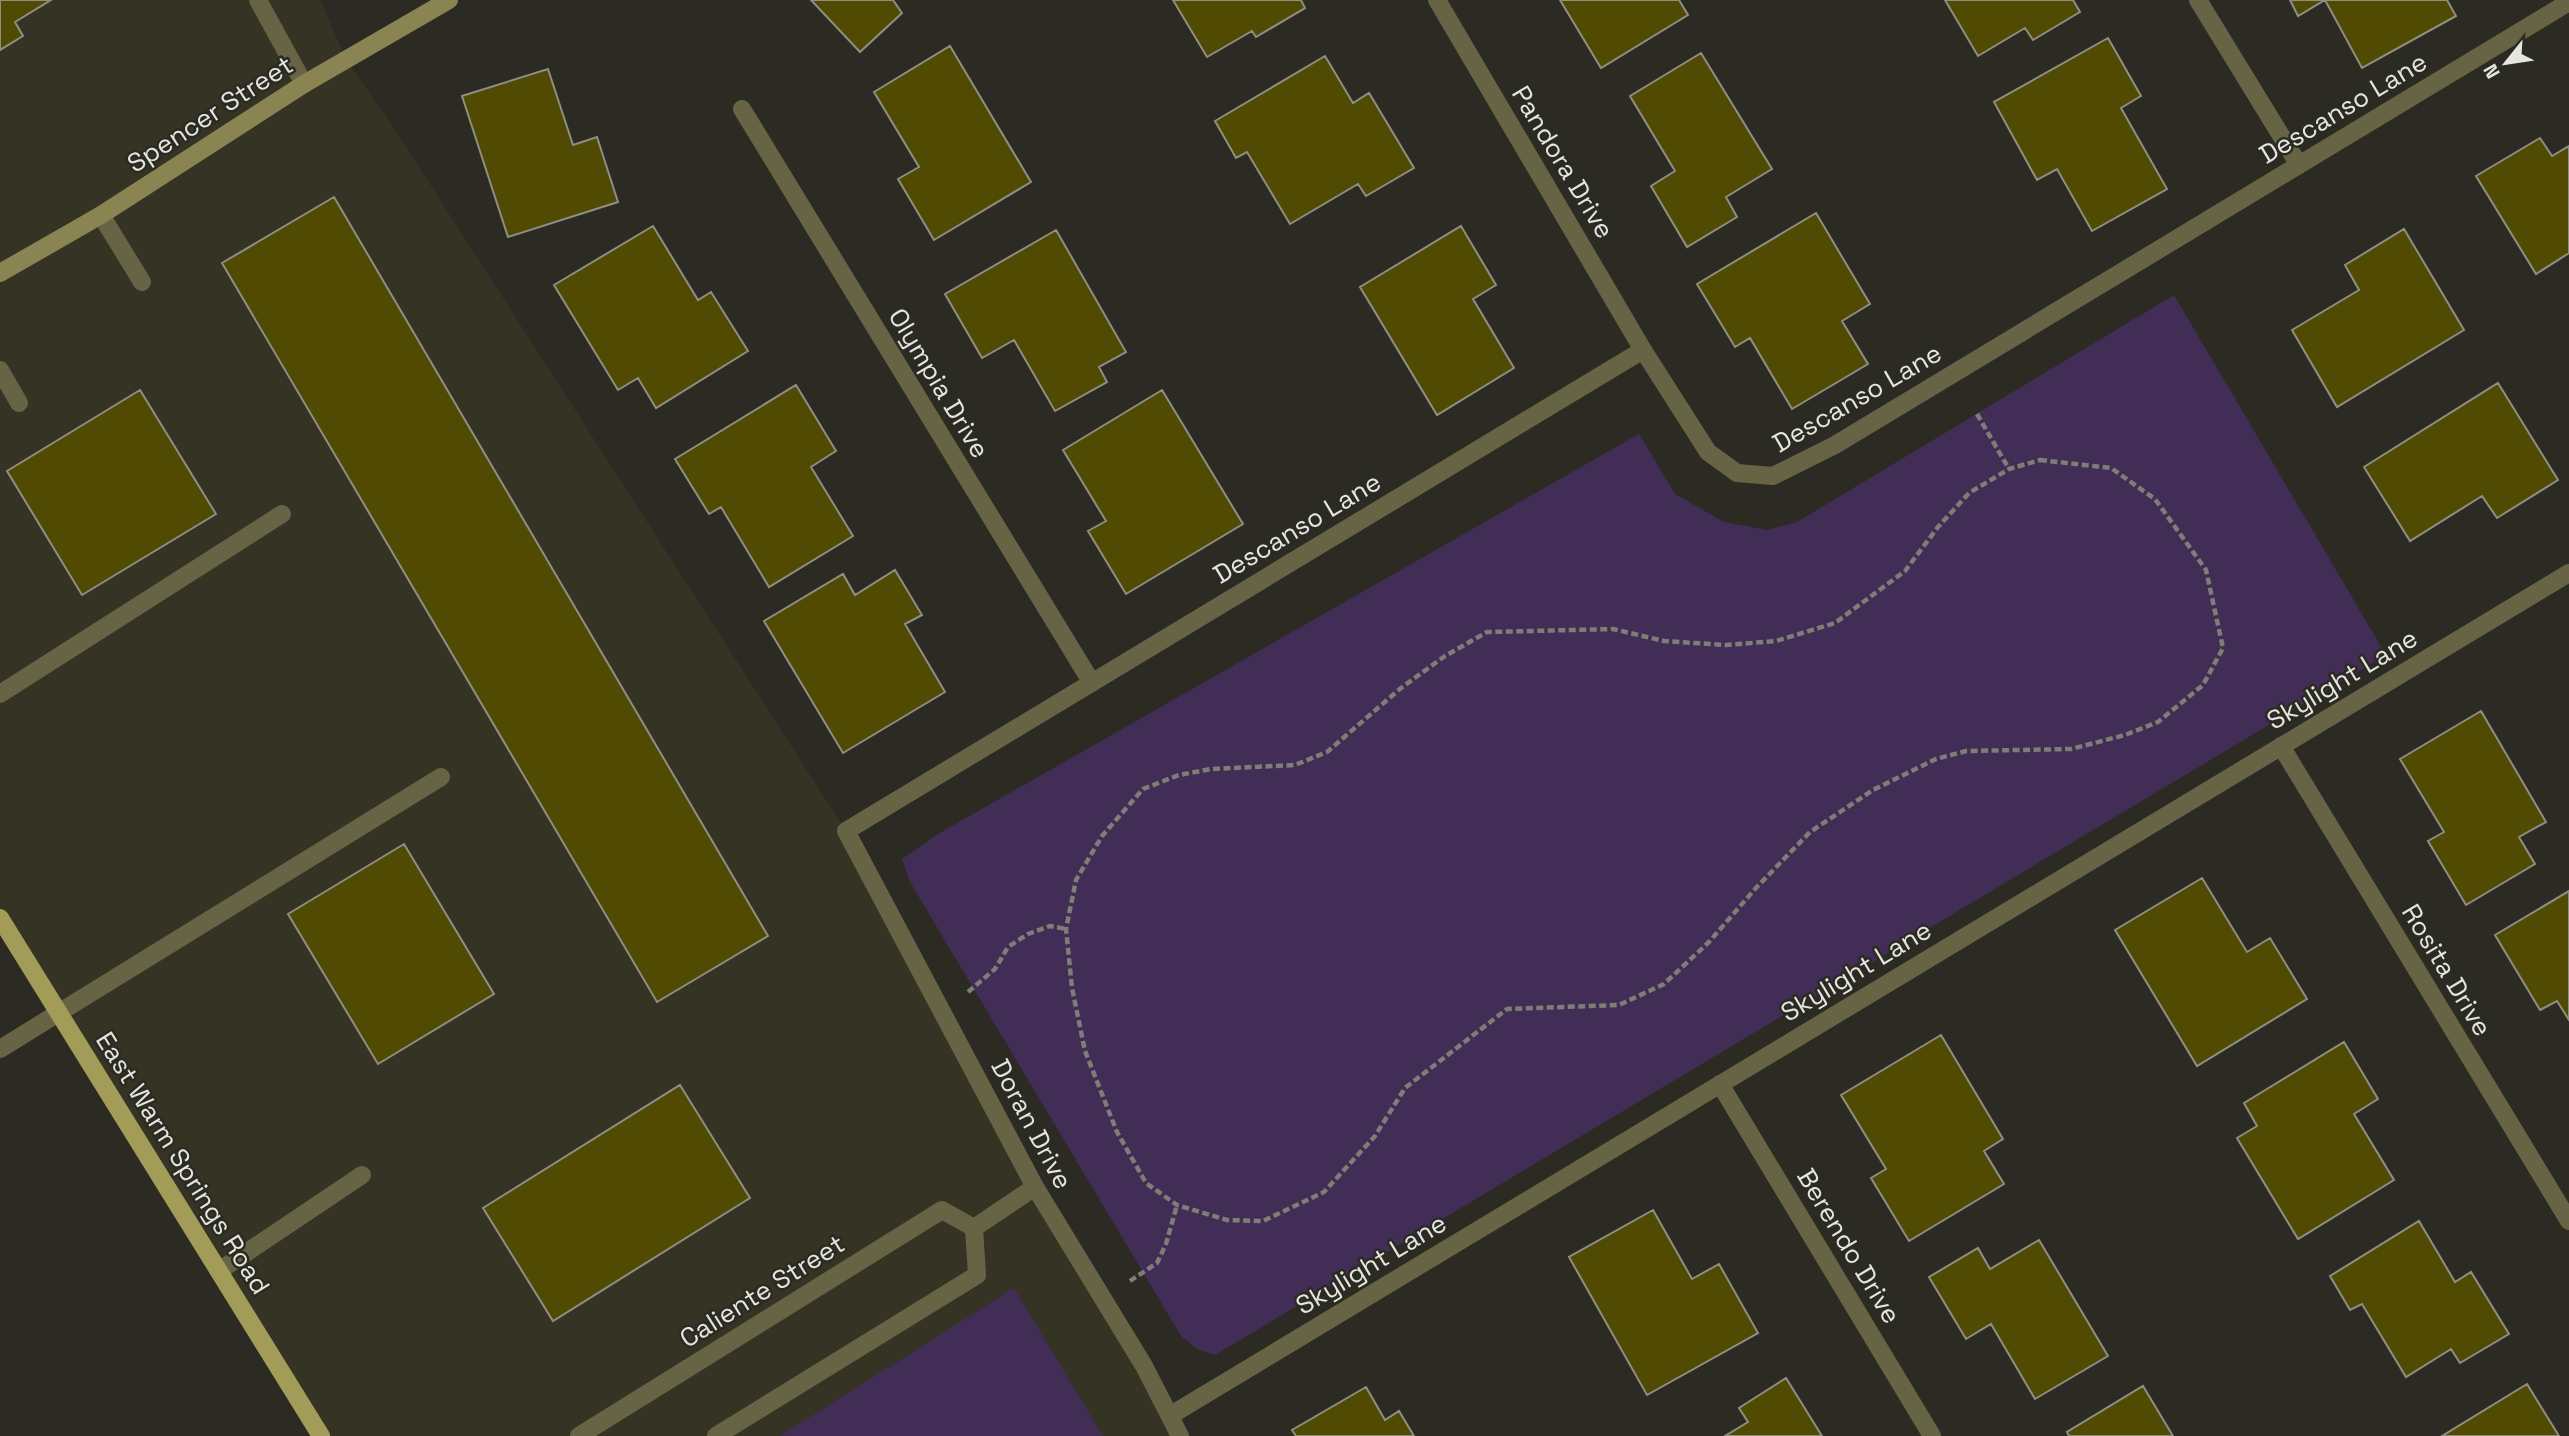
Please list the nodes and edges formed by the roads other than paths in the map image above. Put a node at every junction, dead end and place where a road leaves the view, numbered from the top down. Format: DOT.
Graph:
graph roads {
  1 [pos="258,0"];
  2 [pos="449,0"];
  3 [pos="1437,0"];
  4 [pos="2198,0"];
  5 [pos="2569,2"];
  6 [pos="303,84"];
  7 [pos="742,109"];
  8 [pos="2299,165"];
  9 [pos="101,215"];
  10 [pos="0,273"];
  11 [pos="142,282"];
  12 [pos="1643,350"];
  13 [pos="0,370"];
  14 [pos="19,403"];
  15 [pos="282,514"];
  16 [pos="2569,573"];
  17 [pos="1091,683"];
  18 [pos="0,694"];
  19 [pos="2281,746"];
  20 [pos="441,777"];
  21 [pos="846,831"];
  22 [pos="0,918"];
  23 [pos="59,1012"];
  24 [pos="0,1049"];
  25 [pos="1720,1084"];
  26 [pos="362,1175"];
  27 [pos="1035,1187"];
  28 [pos="2569,1221"];
  29 [pos="974,1228"];
  30 [pos="219,1270"];
  31 [pos="1171,1415"];
  32 [pos="321,1436"];
  33 [pos="579,1436"];
  34 [pos="716,1436"];
  35 [pos="1180,1436"];
  36 [pos="1932,1436"];
  1 -- 6 [label="street"];
  2 -- 6 [label="street, Spencer Street"];
  3 -- 12 [label="street, Pandora Drive"];
  4 -- 8 [label="street"];
  5 -- 8 [label="street, Descanso Lane"];
  6 -- 9 [label="street, Spencer Street"];
  7 -- 17 [label="street, Olympia Drive"];
  8 -- 12 [label="street, Descanso Lane"];
  9 -- 10 [label="street, Spencer Street"];
  9 -- 11 [label="street"];
  12 -- 17 [label="street, Descanso Lane"];
  13 -- 14 [label="street"];
  15 -- 18 [label="street"];
  16 -- 19 [label="street, Skylight Lane"];
  17 -- 21 [label="street, Descanso Lane"];
  19 -- 25 [label="street, Skylight Lane"];
  19 -- 28 [label="street, Rosita Drive"];
  20 -- 23 [label="street"];
  21 -- 27 [label="street, Doran Drive"];
  22 -- 23 [label="main road, East Warm Springs Road"];
  23 -- 24 [label="street"];
  23 -- 30 [label="main road, East Warm Springs Road"];
  25 -- 31 [label="street, Skylight Lane"];
  25 -- 36 [label="street, Berendo Drive"];
  26 -- 30 [label="street"];
  27 -- 29 [label="street"];
  27 -- 31 [label="street, Doran Drive"];
  29 -- 33 [label="street, Caliente Street"];
  29 -- 34 [label="street"];
  30 -- 32 [label="main road, East Warm Springs Road"];
  31 -- 35 [label="street, Doran Drive"];
}
